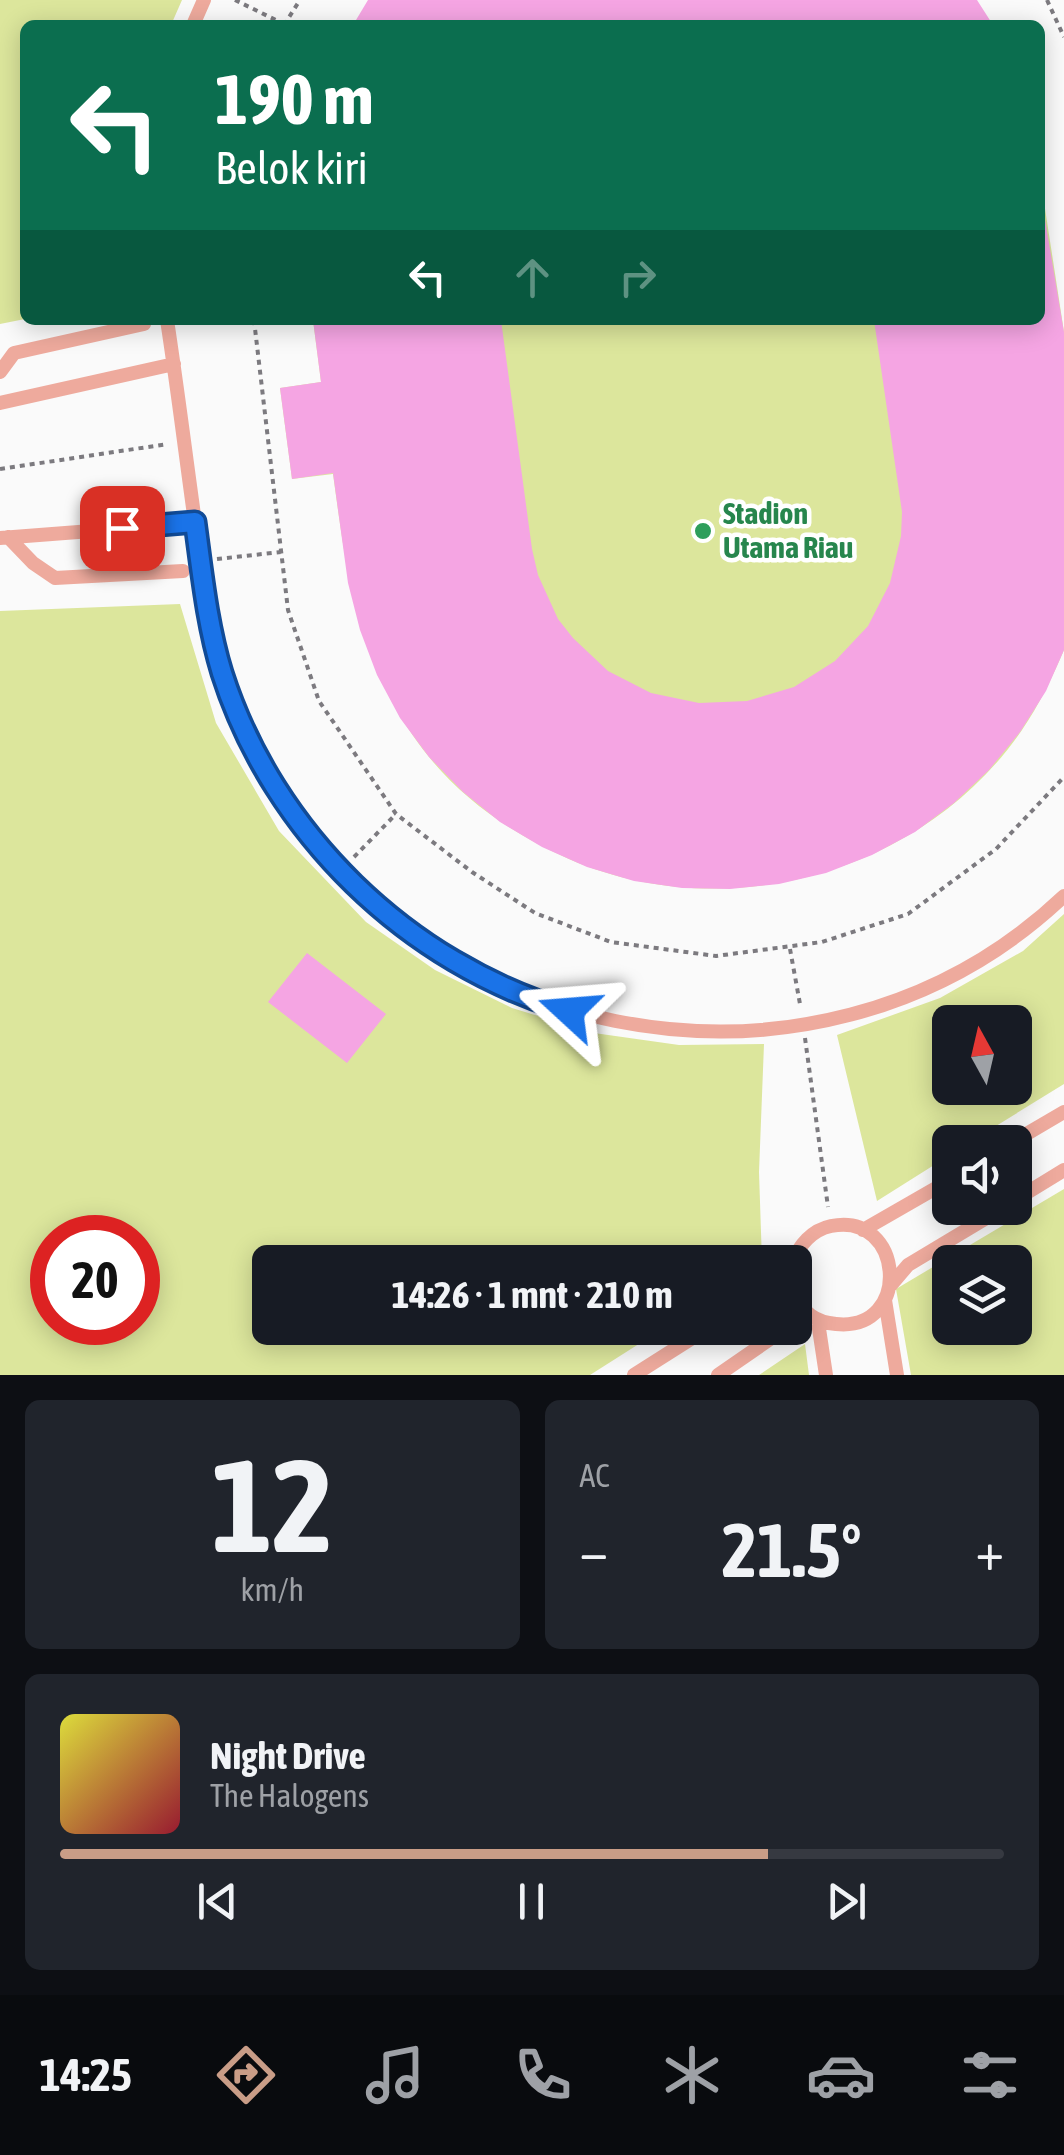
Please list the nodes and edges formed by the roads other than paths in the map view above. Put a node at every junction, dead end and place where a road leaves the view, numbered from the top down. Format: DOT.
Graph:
graph roads {
  1 [pos="140,325"];
  2 [pos="169,325"];
  3 [pos="174,364"];
  4 [pos="0,372"];
  5 [pos="0,403"];
  6 [pos="195,522"];
  7 [pos="4,537"];
  8 [pos="183,572"];
  9 [pos="1064,896"];
  10 [pos="1064,1112"];
  11 [pos="1032,1131"];
  12 [pos="1064,1170"];
  13 [pos="932,1190"];
  14 [pos="1032,1190"];
  15 [pos="975,1225"];
  16 [pos="863,1230"];
  17 [pos="802,1245"];
  18 [pos="891,1284"];
  19 [pos="885,1300"];
  20 [pos="812,1320"];
  21 [pos="812,1334"];
  22 [pos="681,1345"];
  23 [pos="761,1345"];
  24 [pos="634,1375"];
  25 [pos="718,1375"];
  26 [pos="826,1375"];
  27 [pos="897,1375"];
  1 -- 4 [label="lane"];
  2 -- 3 [label="lane"];
  3 -- 5 [label="lane"];
  3 -- 6 [label="lane"];
  6 -- 7 [label="lane"];
  6 -- 9 [label="lane"];
  7 -- 8 [label="lane"];
  10 -- 11 [label="lane"];
  12 -- 14 [label="lane"];
  13 -- 16 [label="lane"];
  15 -- 18 [label="lane"];
  16 -- 17 [label="lane"];
  16 -- 18 [label="lane"];
  18 -- 19 [label="lane"];
  19 -- 20 [label="lane"];
  19 -- 27 [label="lane"];
  21 -- 26 [label="lane"];
  22 -- 24 [label="lane"];
  23 -- 25 [label="lane"];
}
